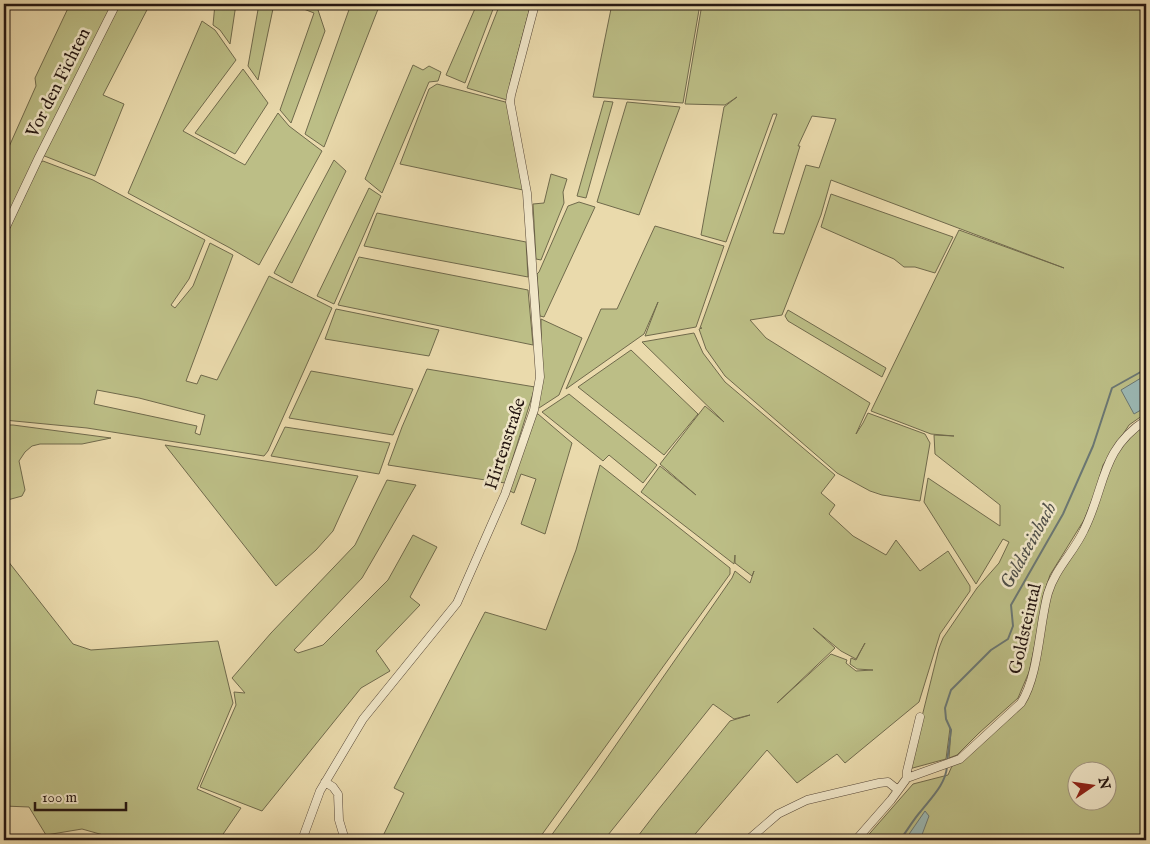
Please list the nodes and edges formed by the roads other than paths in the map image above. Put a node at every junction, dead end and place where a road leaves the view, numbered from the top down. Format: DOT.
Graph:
graph roads {
  1 [pos="116,4"];
  2 [pos="535,4"];
  3 [pos="4,231"];
  4 [pos="1146,420"];
  5 [pos="920,717"];
  6 [pos="907,778"];
  7 [pos="325,782"];
  8 [pos="898,790"];
  9 [pos="302,840"];
  10 [pos="345,840"];
  11 [pos="748,840"];
  12 [pos="856,840"];
  1 -- 3 [label="street, Vor den Fichten"];
  2 -- 7 [label="street, Hirtenstraße"];
  4 -- 6 [label="street, Goldsteintal"];
  5 -- 6 [label="street"];
  6 -- 8 [label="street"];
  7 -- 9 [label="street, Hirtenstraße"];
  7 -- 10 [label="street"];
  8 -- 11 [label="street"];
  8 -- 12 [label="street"];
}
